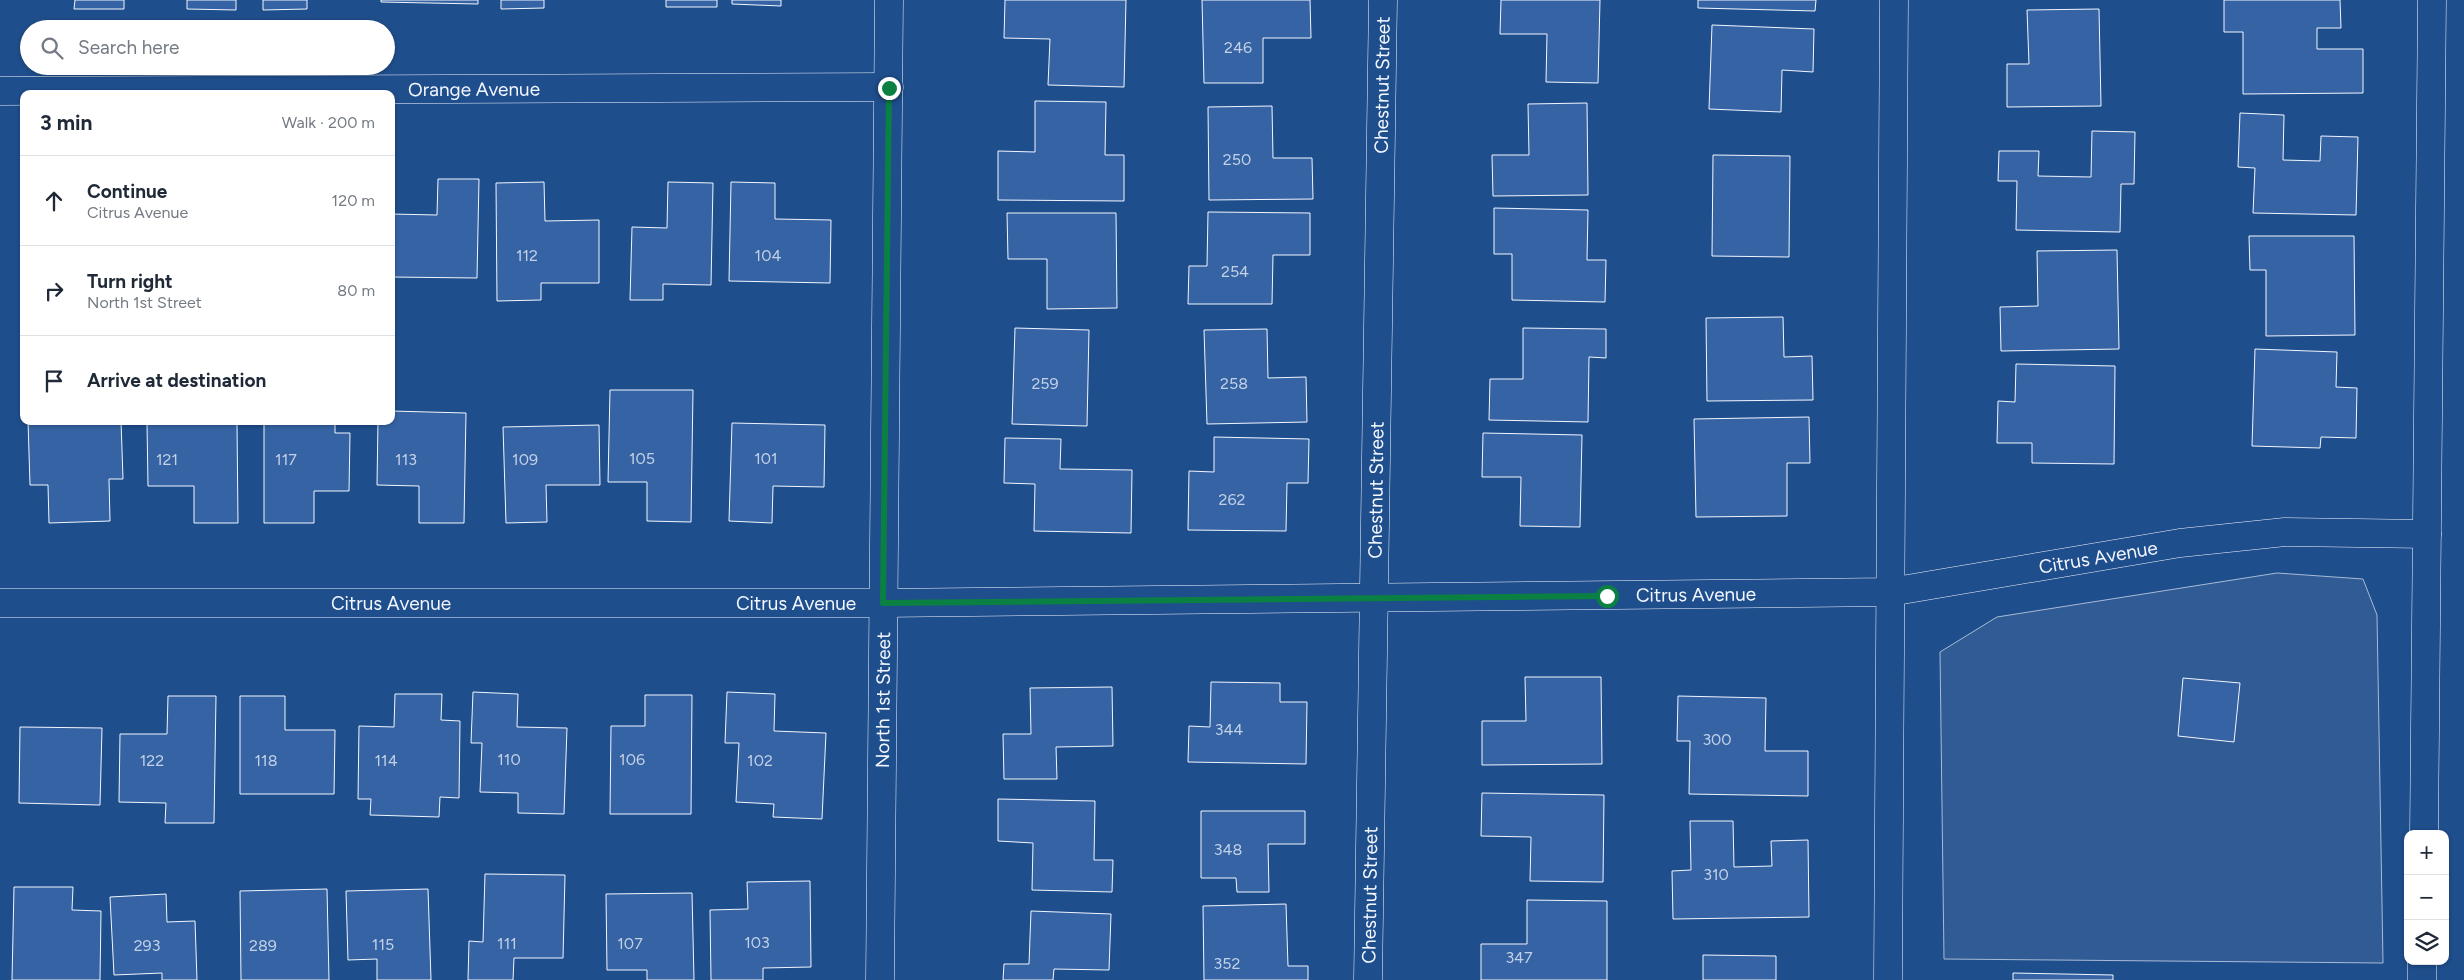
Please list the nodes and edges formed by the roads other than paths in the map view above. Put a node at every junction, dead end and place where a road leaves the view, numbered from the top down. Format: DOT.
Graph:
graph roads {
  1 [pos="889,0"];
  2 [pos="1383,0"];
  3 [pos="1894,0"];
  4 [pos="2432,0"];
  5 [pos="889,88"];
  6 [pos="296,90"];
  7 [pos="0,91"];
  8 [pos="20,91"];
  9 [pos="2427,534"];
  10 [pos="1890,592"];
  11 [pos="1373,599"];
  12 [pos="0,603"];
  13 [pos="883,603"];
  14 [pos="2424,830"];
  15 [pos="2422,965"];
  16 [pos="880,980"];
  17 [pos="1368,980"];
  18 [pos="1888,980"];
  19 [pos="2422,980"];
  1 -- 5 [label="street, North 1st Street"];
  2 -- 11 [label="street, Chestnut Street"];
  3 -- 10 [label="street"];
  4 -- 9 [label="street"];
  5 -- 6 [label="street, Orange Avenue"];
  5 -- 13 [label="street, North 1st Street"];
  7 -- 8 [label="street, Orange Avenue"];
  9 -- 10 [label="street, Citrus Avenue"];
  9 -- 14 [label="street"];
  10 -- 11 [label="street, Citrus Avenue"];
  10 -- 18 [label="street"];
  11 -- 13 [label="street, Citrus Avenue"];
  11 -- 17 [label="street, Chestnut Street"];
  12 -- 13 [label="street, Citrus Avenue"];
  13 -- 16 [label="street, North 1st Street"];
  15 -- 19 [label="street"];
}
